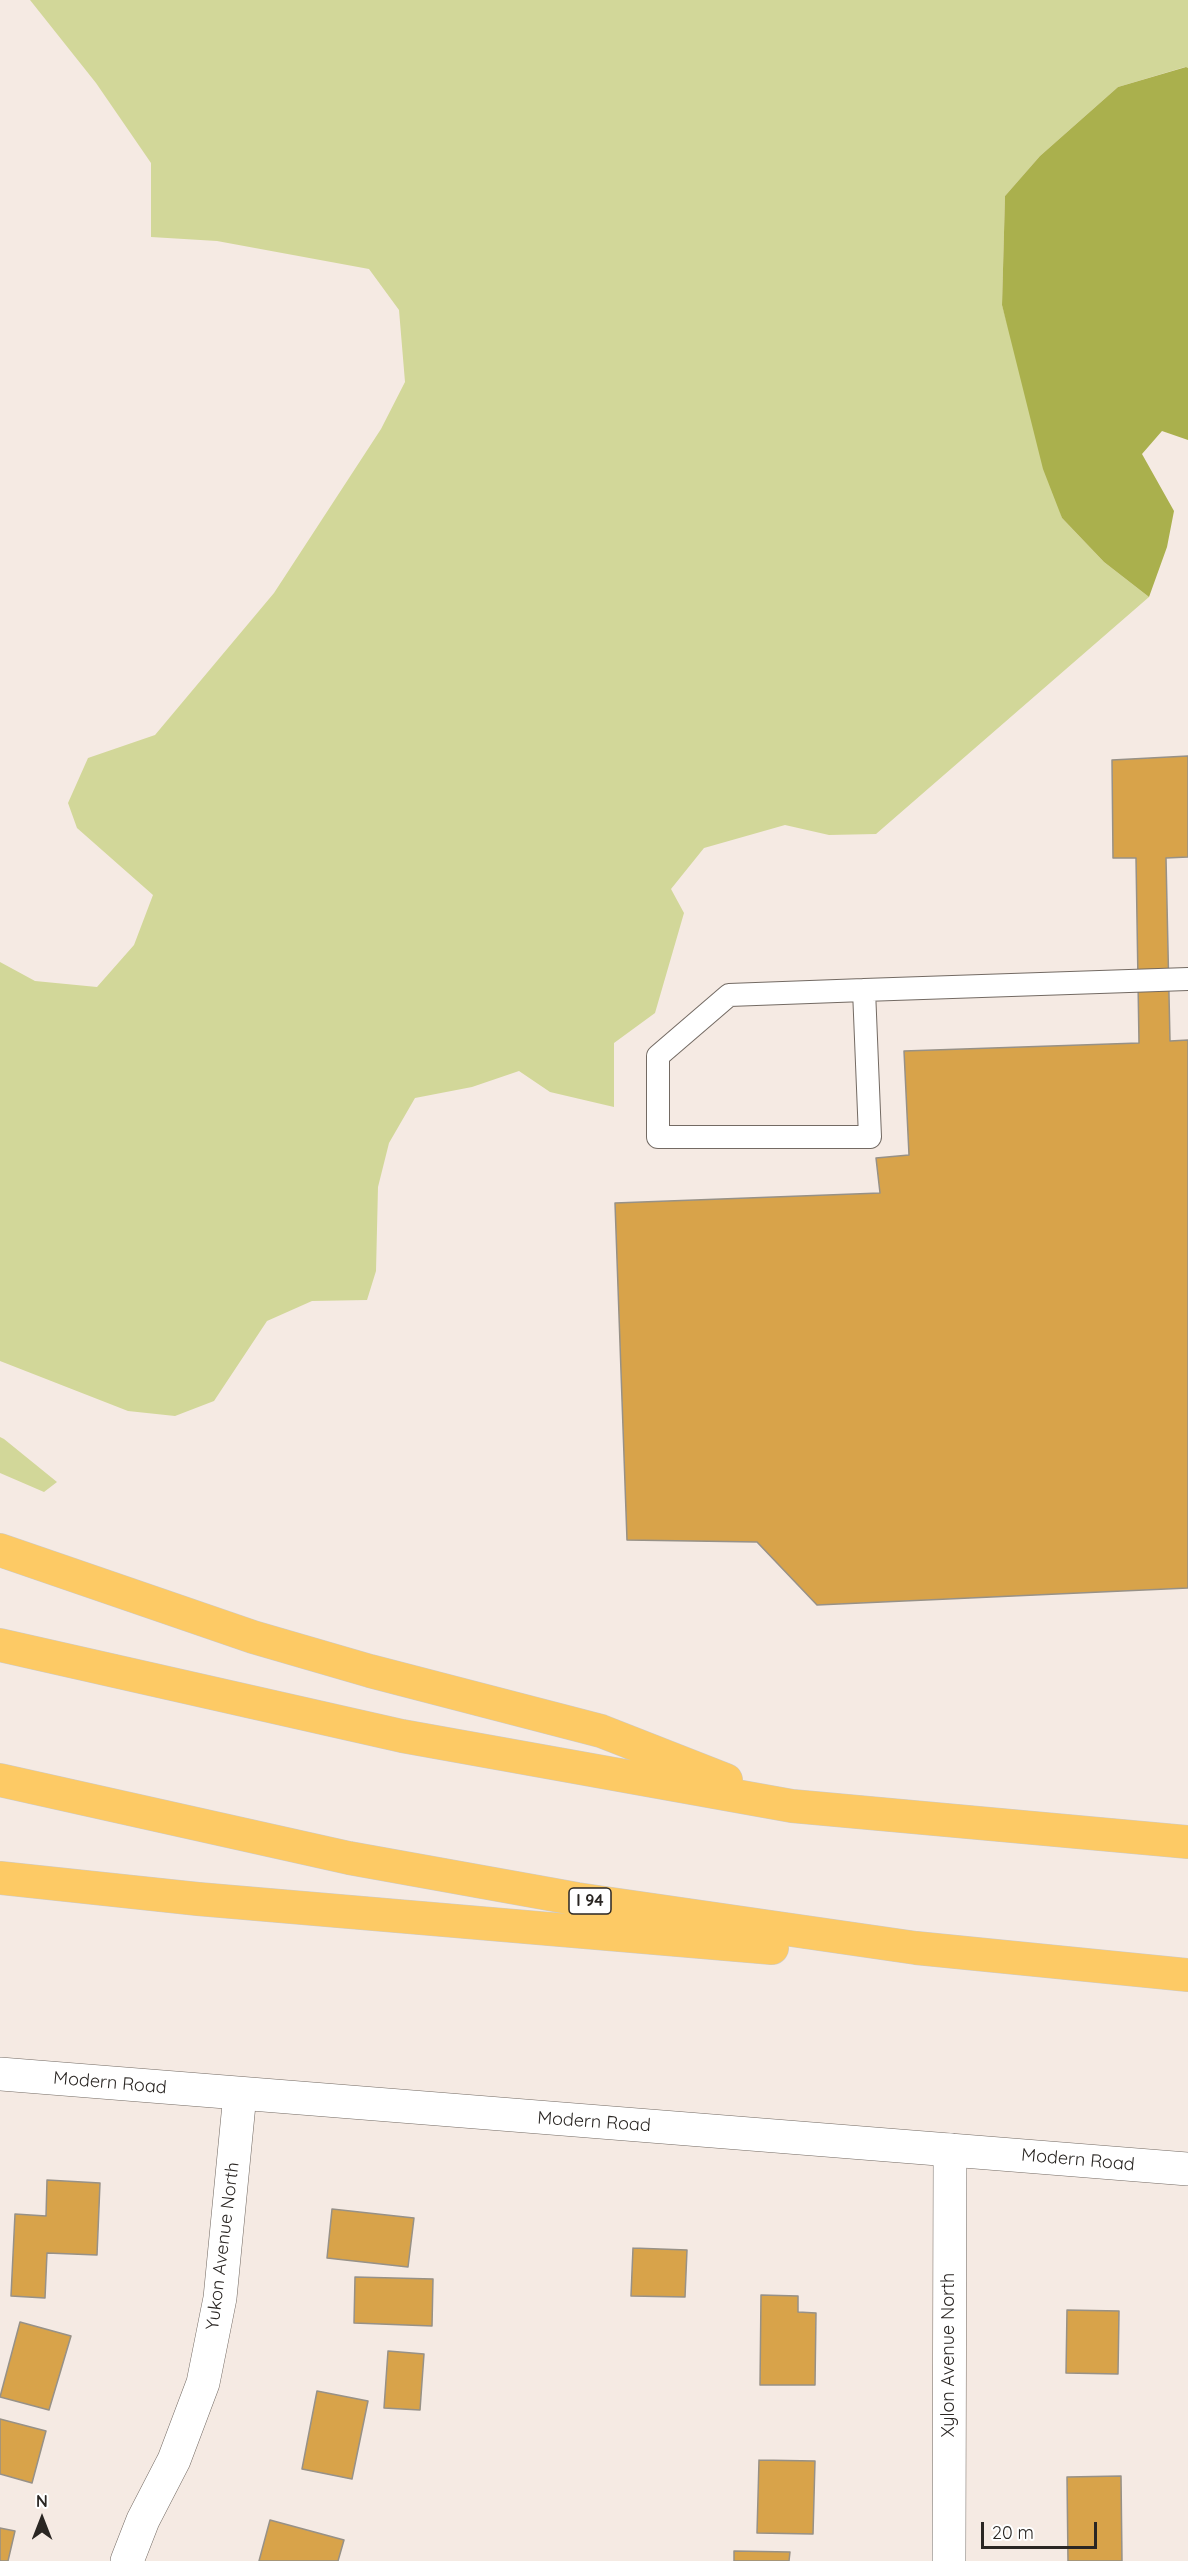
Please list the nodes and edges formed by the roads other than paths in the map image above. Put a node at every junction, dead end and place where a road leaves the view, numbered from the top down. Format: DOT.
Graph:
graph roads {
  1 [pos="1188,979"];
  2 [pos="864,990"];
  3 [pos="0,1550"];
  4 [pos="0,1645"];
  5 [pos="0,1780"];
  6 [pos="792,1806"];
  7 [pos="1188,1842"];
  8 [pos="0,1878"];
  9 [pos="1188,1976"];
  10 [pos="0,2074"];
  11 [pos="240,2094"];
  12 [pos="950,2150"];
  13 [pos="1188,2169"];
  14 [pos="127,2561"];
  15 [pos="949,2561"];
  1 -- 2 [label="lane"];
  2 -- 2 [label="lane"];
  3 -- 6 [label="highway"];
  4 -- 6 [label="highway"];
  5 -- 9 [label="highway, I 94"];
  6 -- 7 [label="highway"];
  8 -- 9 [label="highway"];
  10 -- 11 [label="street, Modern Road"];
  11 -- 12 [label="street, Modern Road"];
  11 -- 14 [label="street, Yukon Avenue North"];
  12 -- 13 [label="street, Modern Road"];
  12 -- 15 [label="street, Xylon Avenue North"];
}
